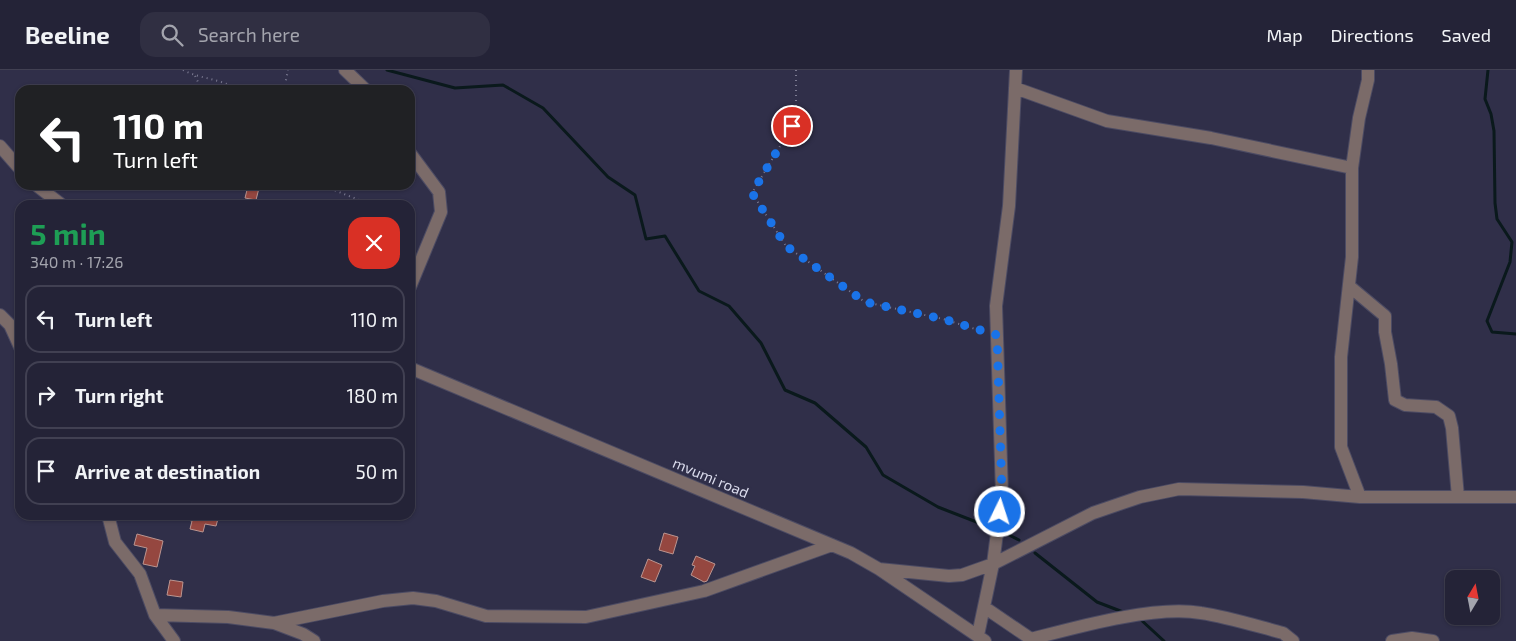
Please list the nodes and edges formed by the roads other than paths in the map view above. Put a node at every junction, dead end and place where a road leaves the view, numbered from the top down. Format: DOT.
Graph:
graph roads {
  1 [pos="345,70"];
  2 [pos="1016,70"];
  3 [pos="1368,70"];
  4 [pos="361,85"];
  5 [pos="1015,88"];
  6 [pos="0,146"];
  7 [pos="415,160"];
  8 [pos="15,163"];
  9 [pos="1352,168"];
  10 [pos="42,190"];
  11 [pos="56,200"];
  12 [pos="415,274"];
  13 [pos="1349,286"];
  14 [pos="0,315"];
  15 [pos="15,336"];
  16 [pos="415,370"];
  17 [pos="1360,496"];
  18 [pos="1458,497"];
  19 [pos="1516,497"];
  20 [pos="109,520"];
  21 [pos="832,545"];
  22 [pos="994,564"];
  23 [pos="879,569"];
  24 [pos="984,607"];
  25 [pos="155,615"];
  26 [pos="274,624"];
  27 [pos="982,638"];
  28 [pos="174,641"];
  29 [pos="314,641"];
  30 [pos="1293,641"];
  31 [pos="1392,641"];
  32 [pos="1434,641"];
  1 -- 4 [label="street"];
  2 -- 5 [label="street"];
  3 -- 9 [label="street"];
  5 -- 9 [label="street"];
  5 -- 22 [label="street"];
  6 -- 8 [label="street"];
  7 -- 12 [label="street"];
  9 -- 13 [label="street"];
  10 -- 11 [label="street"];
  13 -- 17 [label="street"];
  13 -- 18 [label="street"];
  14 -- 15 [label="street"];
  16 -- 21 [label="street, mvumi road"];
  17 -- 18 [label="street"];
  17 -- 22 [label="street"];
  18 -- 19 [label="street"];
  20 -- 25 [label="street"];
  21 -- 23 [label="street, mvumi road"];
  21 -- 26 [label="street"];
  22 -- 23 [label="street"];
  22 -- 24 [label="street"];
  23 -- 27 [label="street, mvumi road"];
  24 -- 27 [label="street"];
  24 -- 30 [label="street"];
  25 -- 26 [label="street"];
  25 -- 28 [label="street"];
  26 -- 29 [label="street"];
  31 -- 32 [label="street"];
}
